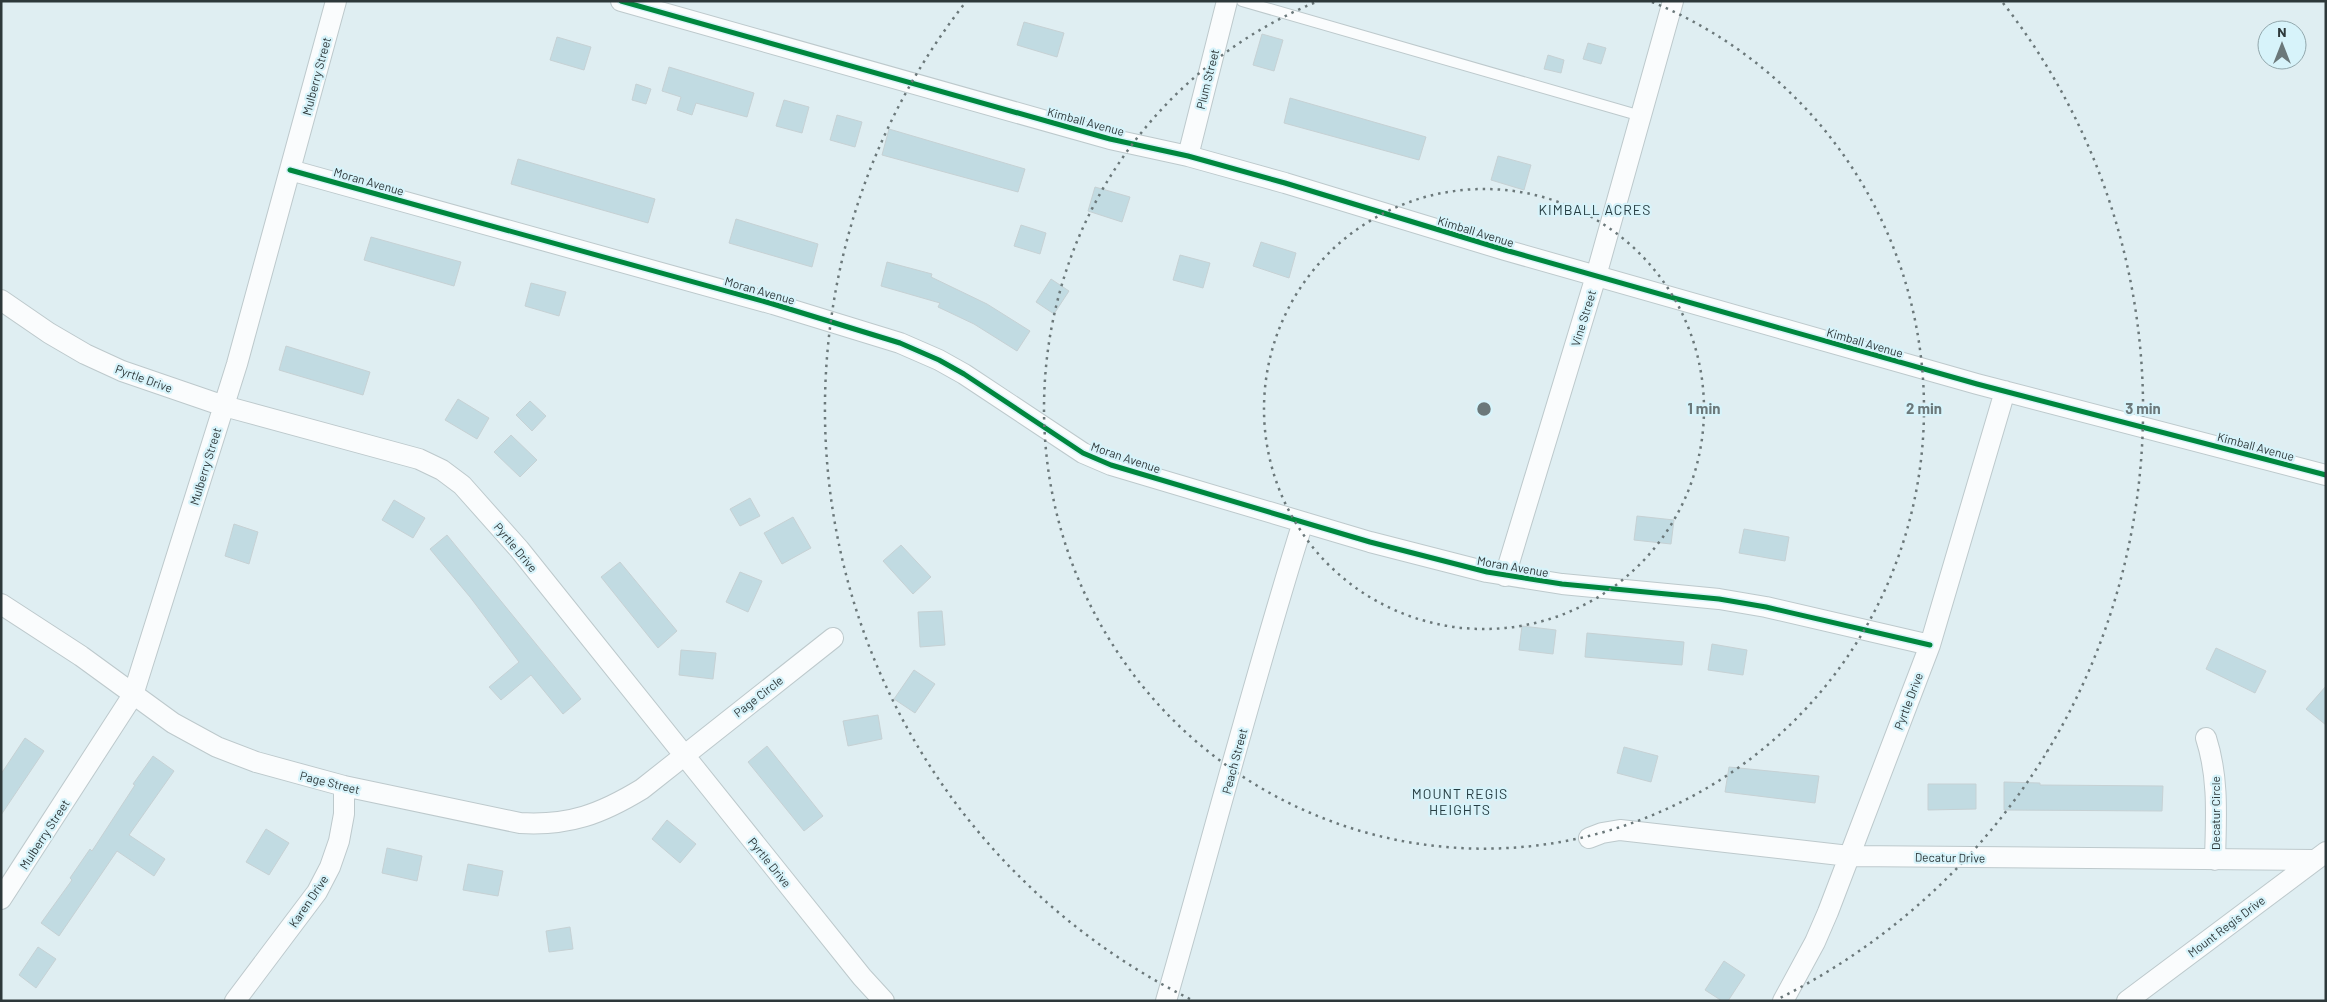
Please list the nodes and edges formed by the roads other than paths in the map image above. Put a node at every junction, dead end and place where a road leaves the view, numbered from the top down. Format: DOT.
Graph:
graph roads {
  1 [pos="336,1"];
  2 [pos="621,1"];
  3 [pos="1227,1"];
  4 [pos="1242,1"];
  5 [pos="1673,1"];
  6 [pos="1641,116"];
  7 [pos="1188,156"];
  8 [pos="290,170"];
  9 [pos="1596,276"];
  10 [pos="1,300"];
  11 [pos="2005,391"];
  12 [pos="224,406"];
  13 [pos="2326,475"];
  14 [pos="1303,522"];
  15 [pos="1506,576"];
  16 [pos="1,604"];
  17 [pos="833,638"];
  18 [pos="1930,645"];
  19 [pos="133,694"];
  20 [pos="2206,738"];
  21 [pos="684,755"];
  22 [pos="344,786"];
  23 [pos="1588,838"];
  24 [pos="1850,856"];
  25 [pos="2320,856"];
  26 [pos="2216,860"];
  27 [pos="1,899"];
  28 [pos="235,1001"];
  29 [pos="884,1001"];
  30 [pos="1166,1001"];
  31 [pos="1783,1001"];
  32 [pos="2127,1001"];
  1 -- 8 [label="street, Mulberry Street"];
  2 -- 7 [label="street, Kimball Avenue"];
  3 -- 7 [label="street, Plum Street"];
  4 -- 6 [label="lane"];
  5 -- 6 [label="street, Vine Street"];
  6 -- 9 [label="street, Vine Street"];
  7 -- 9 [label="street, Kimball Avenue"];
  8 -- 12 [label="street, Mulberry Street"];
  8 -- 14 [label="street, Moran Avenue"];
  9 -- 11 [label="street, Kimball Avenue"];
  9 -- 15 [label="street, Vine Street"];
  10 -- 12 [label="street, Pyrtle Drive"];
  11 -- 13 [label="street, Kimball Avenue"];
  11 -- 18 [label="street, Pyrtle Drive"];
  12 -- 19 [label="street, Mulberry Street"];
  12 -- 21 [label="street, Pyrtle Drive"];
  14 -- 15 [label="street, Moran Avenue"];
  14 -- 30 [label="street, Peach Street"];
  15 -- 18 [label="street, Moran Avenue"];
  16 -- 19 [label="street, Page Street"];
  17 -- 21 [label="street, Page Circle"];
  18 -- 24 [label="street, Pyrtle Drive"];
  19 -- 22 [label="street, Page Street"];
  19 -- 27 [label="street, Mulberry Street"];
  20 -- 26 [label="street, Decatur Circle"];
  21 -- 22 [label="street, Page Street"];
  21 -- 29 [label="street, Pyrtle Drive"];
  22 -- 28 [label="street, Karen Drive"];
  23 -- 24 [label="street, Decatur Drive"];
  24 -- 26 [label="street, Decatur Drive"];
  24 -- 31 [label="street, Pyrtle Drive"];
  25 -- 26 [label="street, Decatur Drive"];
  25 -- 32 [label="street, Mount Regis Drive"];
}
